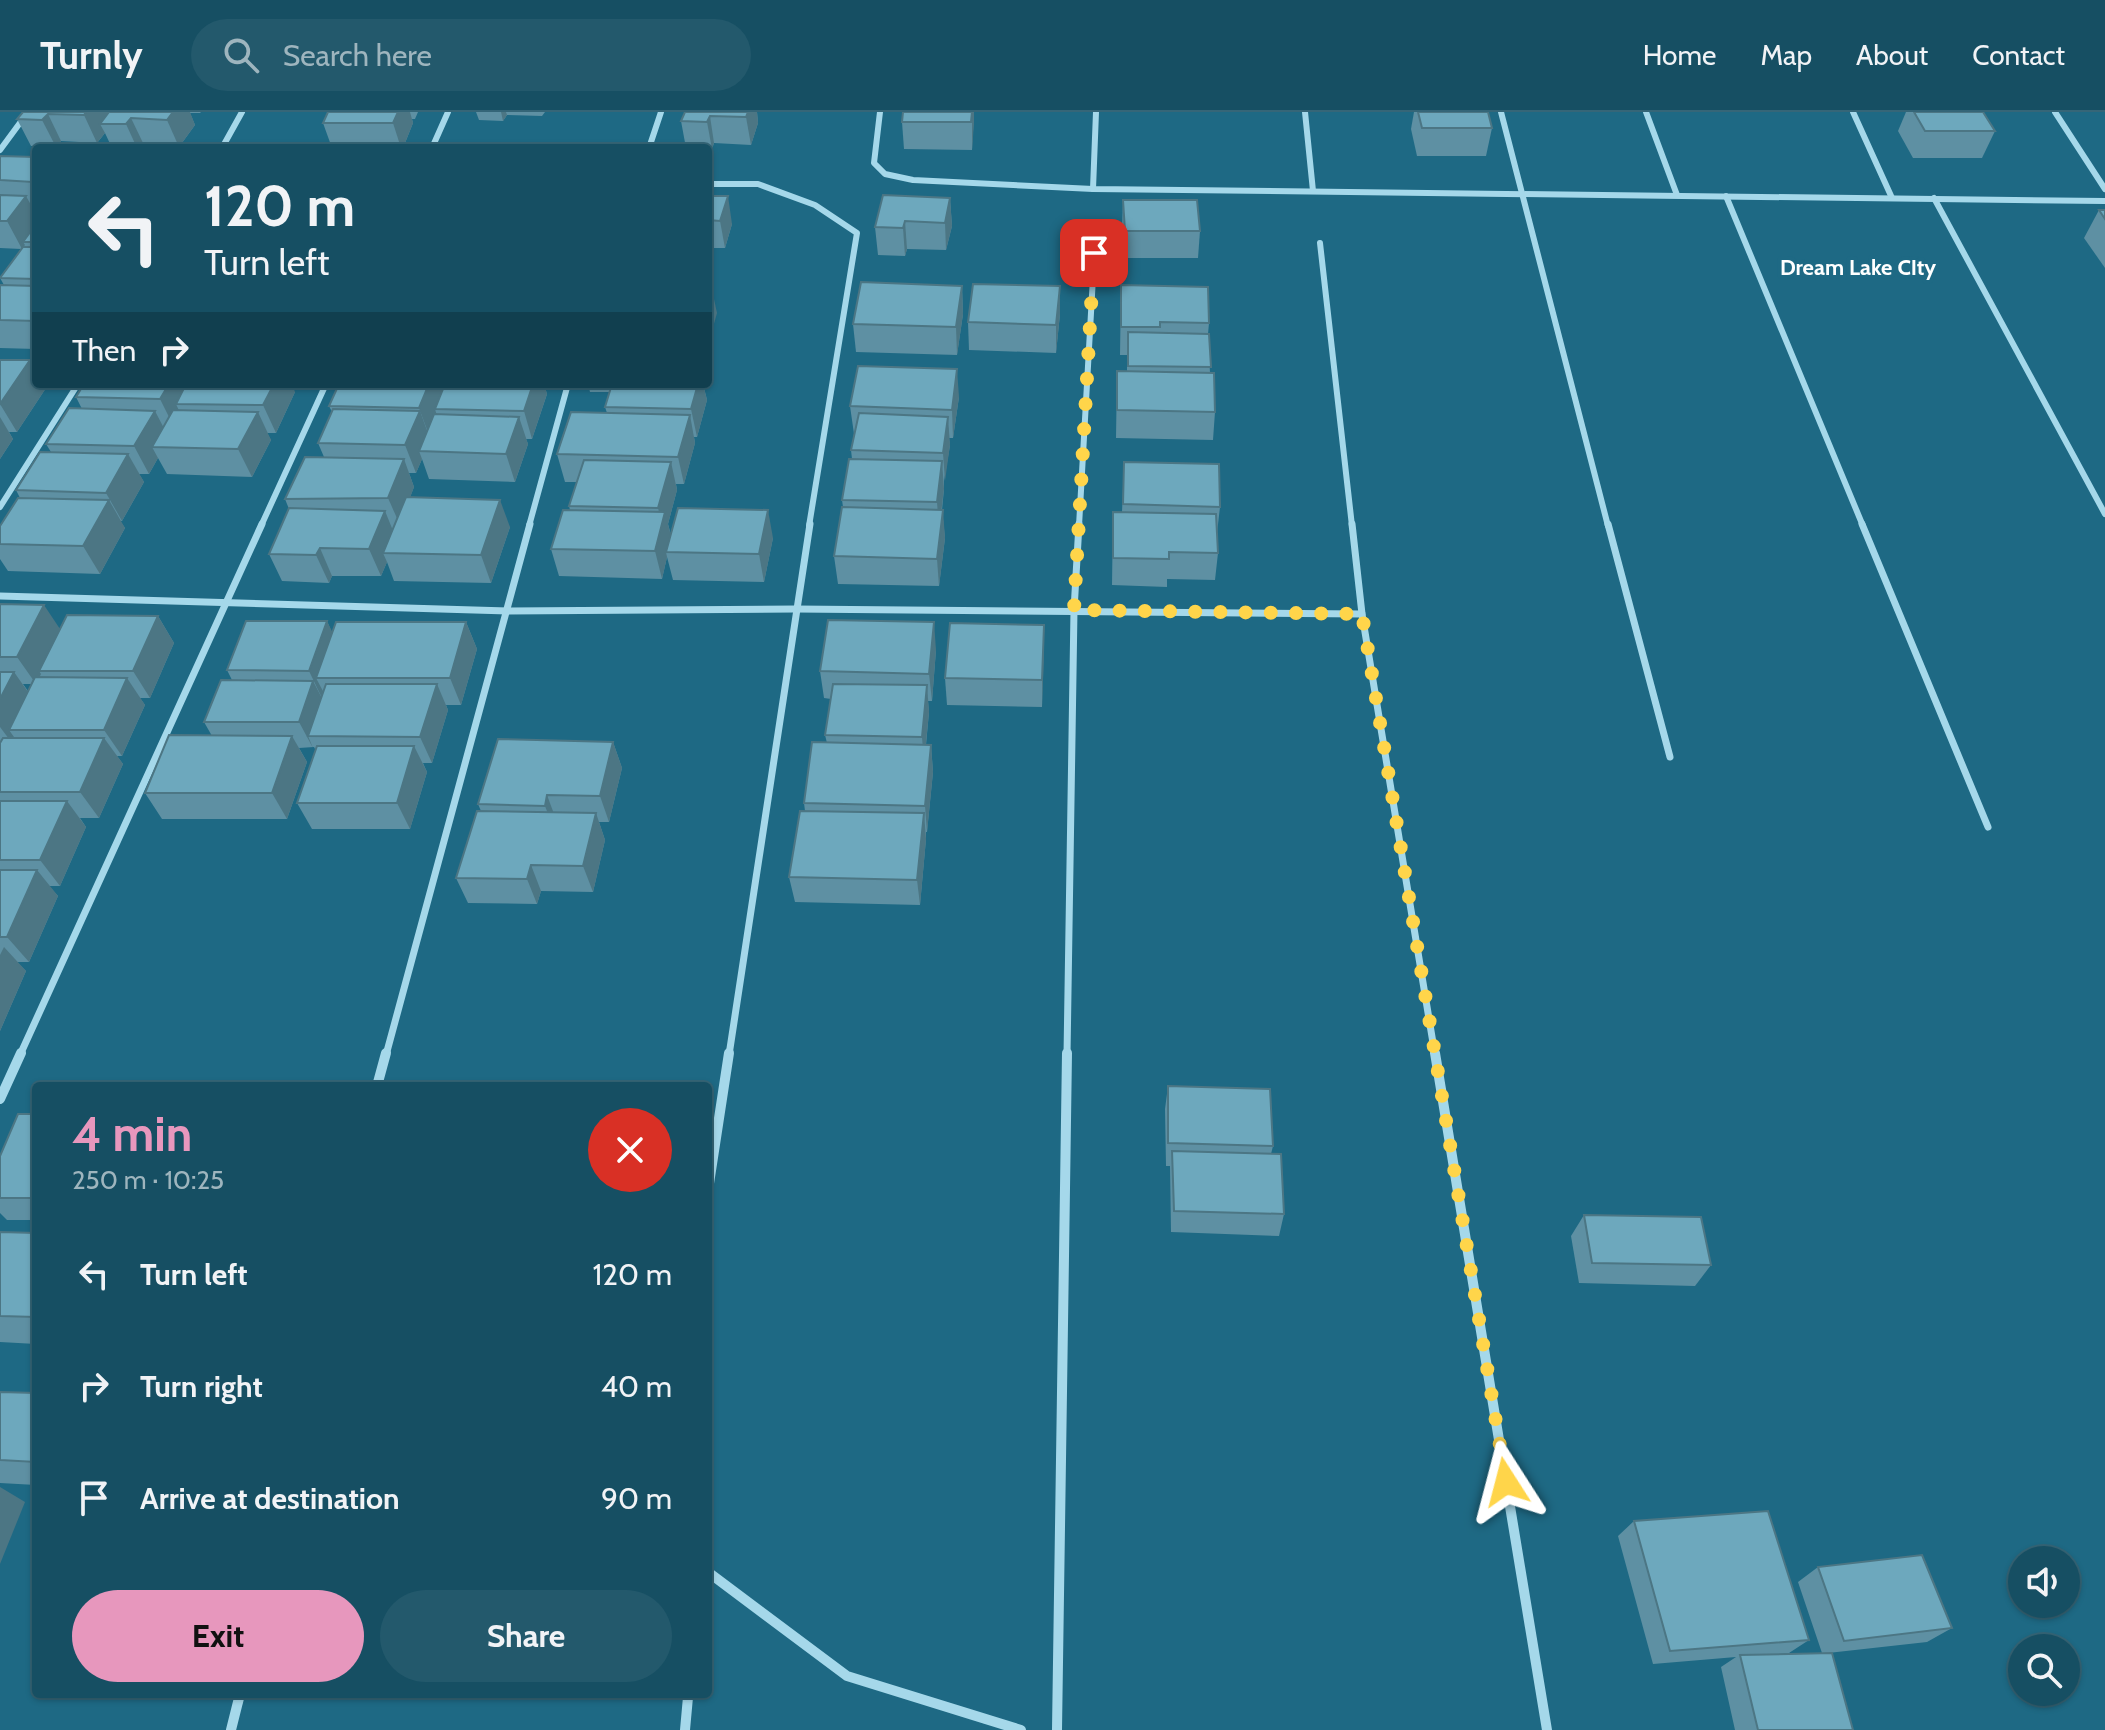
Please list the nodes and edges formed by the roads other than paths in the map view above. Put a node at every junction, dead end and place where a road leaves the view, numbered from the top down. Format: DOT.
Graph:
graph roads {
  1 [pos="28,112"];
  2 [pos="242,112"];
  3 [pos="448,112"];
  4 [pos="661,112"];
  5 [pos="880,112"];
  6 [pos="1096,112"];
  7 [pos="1305,112"];
  8 [pos="1501,112"];
  9 [pos="1646,112"];
  10 [pos="1853,112"];
  11 [pos="2055,112"];
  12 [pos="224,144"];
  13 [pos="434,144"];
  14 [pos="650,144"];
  15 [pos="0,150"];
  16 [pos="712,184"];
  17 [pos="1093,189"];
  18 [pos="2105,189"];
  19 [pos="1313,191"];
  20 [pos="1520,194"];
  21 [pos="1677,195"];
  22 [pos="1726,196"];
  23 [pos="1892,198"];
  24 [pos="1934,198"];
  25 [pos="2105,201"];
  26 [pos="1096,224"];
  27 [pos="1320,243"];
  28 [pos="75,388"];
  29 [pos="324,388"];
  30 [pos="567,388"];
  31 [pos="0,507"];
  32 [pos="2105,514"];
  33 [pos="0,596"];
  34 [pos="227,604"];
  35 [pos="796,609"];
  36 [pos="1074,610"];
  37 [pos="508,611"];
  38 [pos="1362,614"];
  39 [pos="1670,757"];
  40 [pos="1988,827"];
  41 [pos="378,1082"];
  42 [pos="0,1099"];
  43 [pos="712,1164"];
  44 [pos="712,1575"];
  45 [pos="239,1698"];
  46 [pos="688,1698"];
  47 [pos="231,1730"];
  48 [pos="685,1730"];
  49 [pos="1021,1730"];
  50 [pos="1057,1730"];
  51 [pos="1547,1730"];
  1 -- 15 [label="street"];
  2 -- 12 [label="street"];
  3 -- 13 [label="street"];
  4 -- 14 [label="street"];
  5 -- 17 [label="street"];
  6 -- 17 [label="street"];
  7 -- 19 [label="street"];
  8 -- 20 [label="street"];
  9 -- 21 [label="street"];
  10 -- 23 [label="street"];
  11 -- 18 [label="street"];
  16 -- 35 [label="street"];
  17 -- 19 [label="street"];
  19 -- 20 [label="street"];
  20 -- 21 [label="street"];
  20 -- 39 [label="street"];
  21 -- 22 [label="street"];
  22 -- 23 [label="street"];
  22 -- 40 [label="street"];
  23 -- 24 [label="street"];
  24 -- 25 [label="street"];
  24 -- 32 [label="street"];
  26 -- 36 [label="street"];
  27 -- 38 [label="street"];
  28 -- 31 [label="street"];
  29 -- 34 [label="street"];
  30 -- 37 [label="street"];
  33 -- 34 [label="street"];
  34 -- 37 [label="street"];
  34 -- 42 [label="street"];
  35 -- 36 [label="street"];
  35 -- 37 [label="street"];
  35 -- 43 [label="street"];
  36 -- 38 [label="street"];
  36 -- 50 [label="street"];
  37 -- 41 [label="street"];
  38 -- 51 [label="street"];
  44 -- 49 [label="street"];
  45 -- 47 [label="street"];
  46 -- 48 [label="street"];
}
